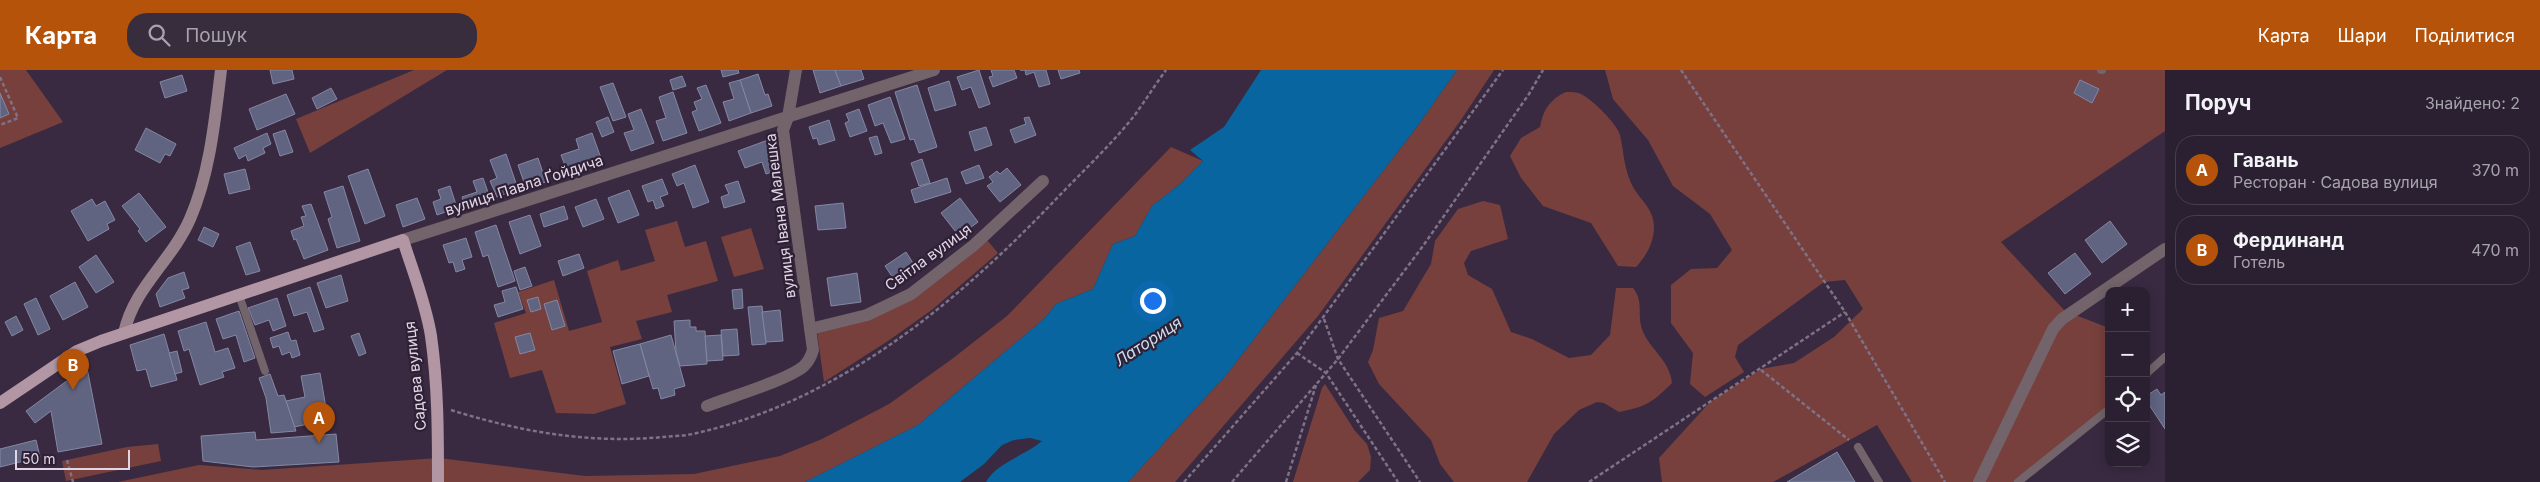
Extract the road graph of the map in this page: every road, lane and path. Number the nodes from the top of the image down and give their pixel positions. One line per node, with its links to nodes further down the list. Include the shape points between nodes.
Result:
1 (221, 70): 17 (street, via 211,142 191,218 176,246 131,307)
2 (796, 70): 8 (street, вулиця Івана Малешка)
3 (934, 70): 8 (street, вулиця Павла Ґойдича)
4 (1504, 70): 15 (path)
5 (1543, 70): 20 (path, via 1460,195)
6 (1681, 70): 14 (path)
7 (0, 77): 9 (path, via 18,118)
8 (788, 117): 11 (street, вулиця Павла Ґойдича); 16 (street, вулиця Івана Малешка, via 783,130)
9 (0, 125)
10 (1043, 181): 16 (street, Світла вулиця, via 974,245 911,294 867,315)
11 (403, 240): 13 (main road, вулиця Павла Ґойдича); 32 (main road, Садова вулиця, via 430,335 438,413)
12 (2165, 249): 41 (street, via 2062,319 2054,329)
13 (239, 295): 17 (main road, вулиця Павла Ґойдича); 23 (lane)
14 (1844, 312): 21 (path); 40 (path)
15 (1324, 319): 18 (path); 20 (path)
16 (810, 329): 27 (street, via 813,350 811,359 803,367)
17 (124, 333): 26 (main road, вулиця Павла Ґойдича, via 77,351)
18 (1297, 353): 24 (path); 33 (path)
19 (2165, 357): 22 (lane)
20 (1338, 359): 24 (path); 37 (path)
21 (1761, 369): 29 (path); 38 (path)
22 (2150, 370)
23 (265, 371)
24 (1326, 372): 25 (path); 36 (path)
25 (1316, 384): 34 (path); 35 (path)
26 (0, 403)
27 (707, 406)
28 (2105, 411): 42 (lane)
29 (1858, 447): 39 (lane)
30 (67, 460): 31 (path)
31 (73, 482)
32 (438, 482)
33 (1184, 482)
34 (1232, 482)
35 (1286, 482)
36 (1398, 482)
37 (1420, 482)
38 (1589, 482)
39 (1879, 482)
40 (1945, 482)
41 (1979, 482)
42 (2018, 482)

